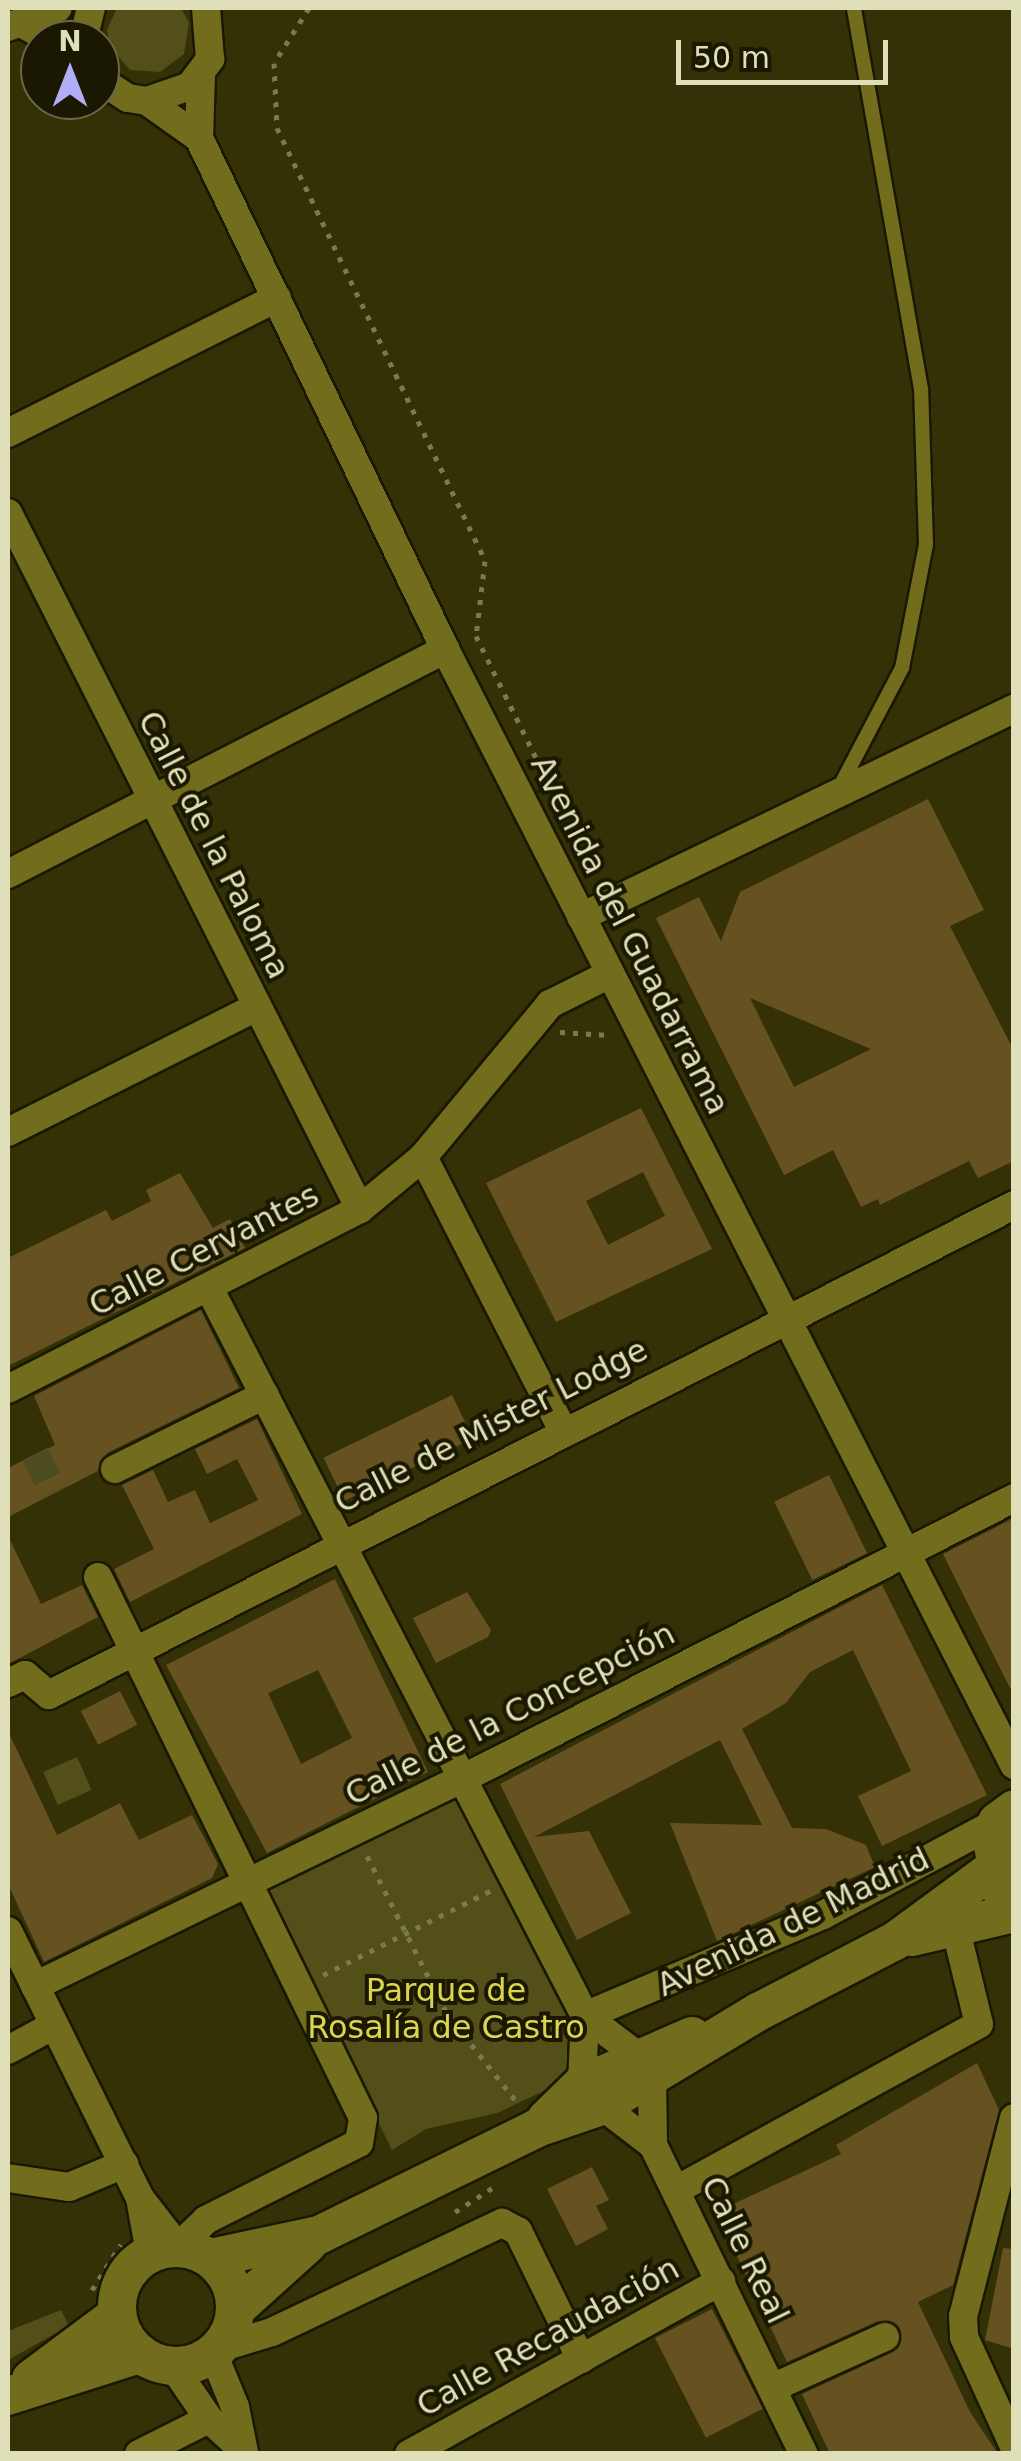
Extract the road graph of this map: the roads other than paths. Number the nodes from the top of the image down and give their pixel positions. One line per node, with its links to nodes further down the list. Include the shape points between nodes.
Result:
1 (58, 8): 4 (street)
2 (854, 8): 14 (lane, via 921,389 926,545 902,668)
3 (213, 12): 5 (street, Avenida del Guadarrama, via 210,59)
4 (14, 26)
5 (201, 75): 7 (street, via 177,95); 8 (street, Avenida del Guadarrama)
6 (120, 93): 7 (street, Avenida del Guadarrama)
7 (147, 102): 8 (street, Avenida del Guadarrama)
8 (198, 138): 9 (street, Avenida del Guadarrama)
9 (278, 298): 10 (street); 12 (street, Avenida del Guadarrama)
10 (8, 433)
11 (8, 512): 15 (street, Calle de la Paloma)
12 (446, 649): 15 (street); 17 (street, Avenida del Guadarrama)
13 (1014, 709): 14 (street)
14 (837, 791): 17 (street)
15 (151, 800): 16 (street); 19 (street, Calle de la Paloma)
16 (8, 874)
17 (581, 917): 18 (street, Avenida del Guadarrama)
18 (610, 974): 21 (street, Calle Cervantes, via 550,1004); 25 (street, Avenida del Guadarrama)
19 (258, 1007): 20 (street); 23 (street, Calle de la Paloma)
20 (8, 1132)
21 (423, 1157): 23 (street, Calle Cervantes); 28 (street)
22 (1014, 1205): 25 (street, Calle de Mister Lodge)
23 (360, 1208): 24 (street, Calle Cervantes)
24 (209, 1288): 26 (street, Calle Cervantes); 27 (street)
25 (787, 1316): 28 (street, Calle de Mister Lodge); 32 (street, Avenida del Guadarrama)
26 (8, 1389)
27 (264, 1395): 29 (street); 31 (street)
28 (562, 1429): 31 (street, Calle de Mister Lodge)
29 (114, 1470)
30 (1014, 1498): 32 (street, Calle de la Concepción)
31 (340, 1542): 34 (street, Calle de Mister Lodge); 37 (street)
32 (902, 1556): 36 (street, Avenida del Guadarrama); 37 (street, Calle de la Concepción)
33 (98, 1577): 34 (street)
34 (138, 1650): 35 (street, Calle de Mister Lodge, via 49,1695 25,1675); 40 (street)
35 (8, 1684)
36 (1010, 1763): 38 (street, Avenida del Guadarrama)
37 (460, 1780): 40 (street, Calle de la Concepción); 46 (street)
38 (1005, 1815): 39 (main road); 46 (street, Avenida de Madrid, via 823,1915)
39 (993, 1869): 41 (main road); 44 (main road, Avenida de Madrid)
40 (249, 1883): 45 (street, Calle de la Concepción); 57 (street, via 363,2118 363,2133 348,2150 206,2220)
41 (1014, 1911): 42 (main road, Avenida de Madrid)
42 (955, 1926): 44 (main road, Avenida de Madrid); 55 (street, via 979,2024)
43 (8, 1932): 45 (street)
44 (895, 1941): 49 (main road, Avenida de Madrid)
45 (34, 1986): 47 (street)
46 (585, 2016): 49 (street); 50 (street)
47 (54, 2025): 48 (street); 53 (street)
48 (8, 2050)
49 (645, 2068): 50 (main road, Avenida de Madrid); 52 (street)
50 (592, 2095): 52 (street, Calle Real); 56 (main road, Avenida de Madrid)
51 (1014, 2118): 69 (street, via 963,2316 964,2337)
52 (652, 2144): 55 (street, Calle Real)
53 (124, 2164): 54 (street, via 69,2187); 57 (street)
54 (8, 2178)
55 (678, 2189): 58 (street, Calle Real)
56 (319, 2235): 57 (main road, Avenida de Madrid); 59 (main road, Avenida de Madrid)
57 (180, 2253): 59 (main road, via 230,2280); 60 (main road, via 124,2279)
58 (722, 2281): 63 (street, Calle Recaudación); 65 (street, Calle Real)
59 (236, 2309): 62 (main road)
60 (118, 2315): 64 (main road); 66 (main road)
61 (885, 2337): 65 (street)
62 (216, 2351): 63 (street, via 272,2332 502,2223 518,2232); 64 (main road); 70 (street)
63 (581, 2359): 68 (street, Calle Recaudación)
64 (156, 2360): 66 (main road); 67 (street)
65 (772, 2388): 73 (street, Calle Real)
66 (9, 2396)
67 (209, 2419): 70 (street); 71 (street)
68 (439, 2446): 72 (street, Calle Recaudación)
69 (1014, 2446)
70 (244, 2452)
71 (139, 2454)
72 (409, 2454)
73 (804, 2454)

